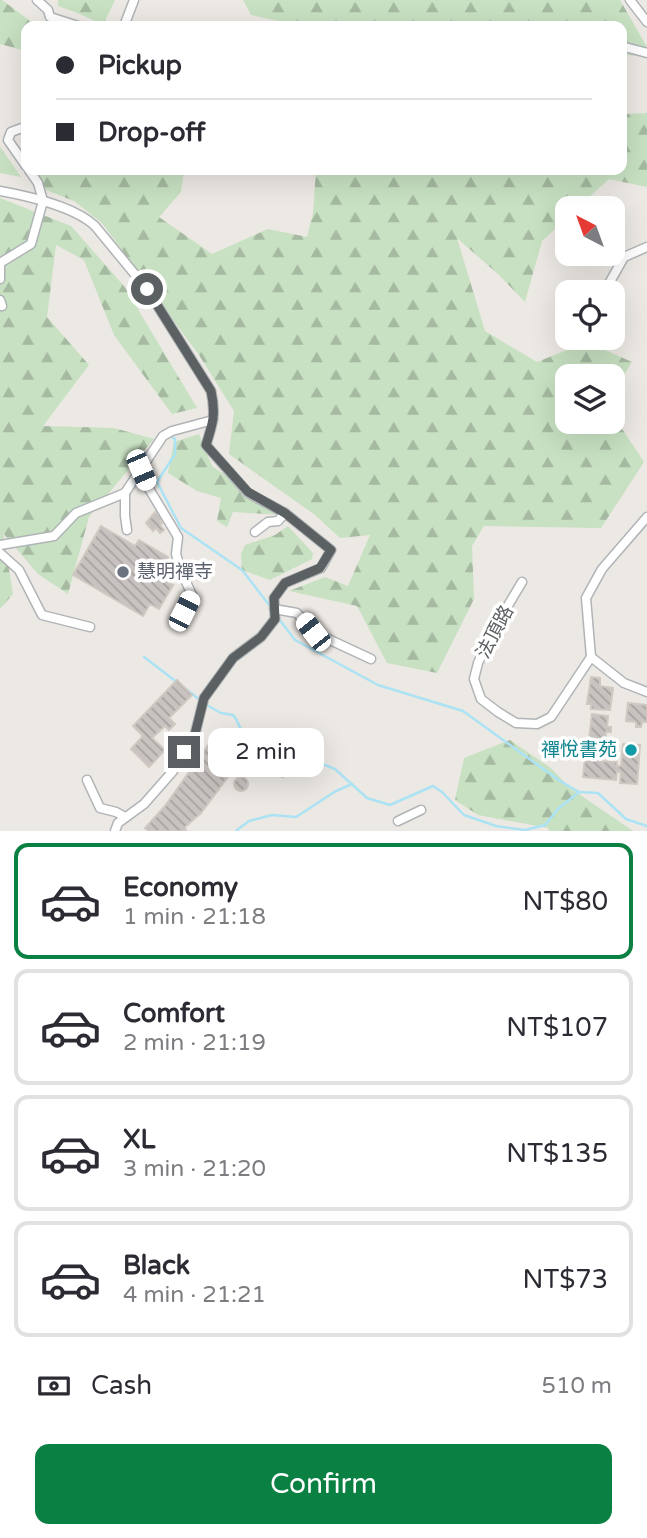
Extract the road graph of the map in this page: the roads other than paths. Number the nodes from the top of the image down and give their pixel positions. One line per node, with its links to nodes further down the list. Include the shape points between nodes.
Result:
1 (37, 0): 5 (street)
2 (48, 0): 5 (street)
3 (134, 0): 7 (street)
4 (630, 0): 8 (street)
5 (48, 10): 6 (street, via 50,17)
6 (62, 21)
7 (126, 21)
8 (647, 22)
9 (627, 48): 10 (street)
10 (647, 53)
11 (21, 128): 12 (street, via 11,132 8,140)
12 (21, 159)
13 (32, 175): 15 (street)
14 (0, 191): 15 (street)
15 (43, 201): 17 (street, via 30,244 0,263); 19 (street, via 87,219 147,289 211,391)
16 (647, 247): 18 (street, via 624,257)
17 (0, 279)
18 (611, 280)
19 (214, 420): 20 (street, via 163,436); 22 (street, via 206,445 248,492)
20 (141, 470): 21 (street); 30 (street, via 178,537 176,554 192,595)
21 (125, 494): 24 (street); 26 (street, via 76,513 54,536)
22 (285, 513): 25 (street); 29 (street, via 331,550 320,568 285,583 274,598)
23 (647, 517): 32 (street, via 602,569 586,598)
24 (127, 530)
25 (255, 532)
26 (0, 545)
27 (0, 553): 31 (street, via 19,570 41,615)
28 (522, 582): 32 (street, 法頂路, via 478,663 474,679 481,699 516,723 537,724 551,717)
29 (274, 609): 33 (street, via 297,613 313,632); 37 (street, via 275,619 261,637 233,658 204,698 195,734 173,771 144,804)
30 (184, 611)
31 (90, 627)
32 (591, 657): 34 (street, via 624,684)
33 (371, 659)
34 (647, 692)
35 (87, 780): 37 (street, via 100,808)
36 (421, 810): 38 (street)
37 (125, 817): 39 (street)
38 (398, 821)
39 (115, 831)

